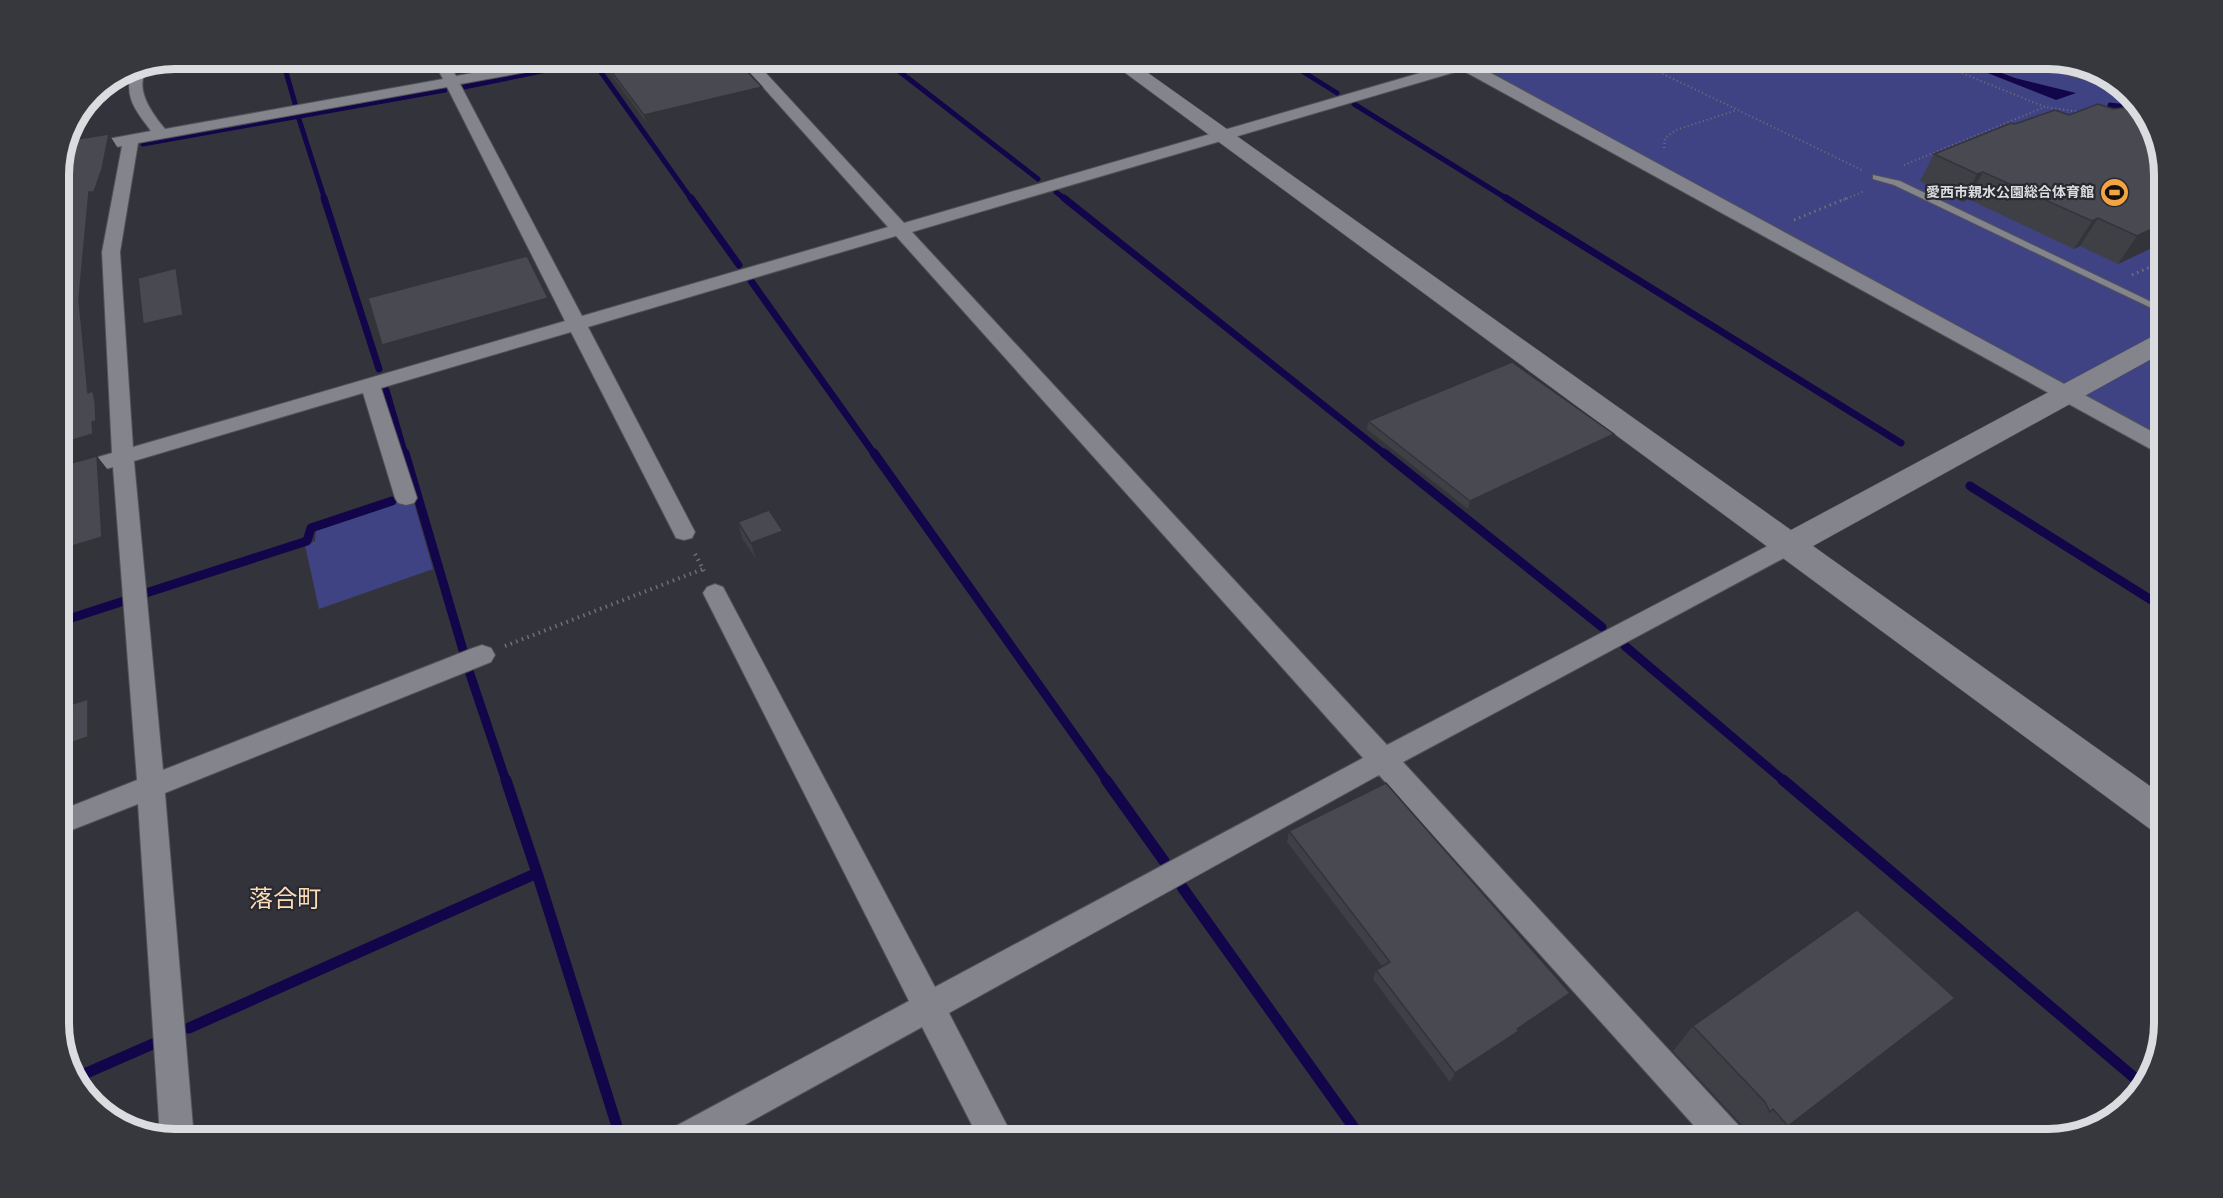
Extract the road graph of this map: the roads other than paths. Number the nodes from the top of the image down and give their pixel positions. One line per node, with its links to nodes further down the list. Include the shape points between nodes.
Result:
1 (445, 69): 8 (street)
2 (525, 69): 8 (street)
3 (754, 69): 14 (street)
4 (1129, 69): 10 (street)
5 (1434, 69): 10 (street)
6 (1470, 69): 19 (street)
7 (137, 76): 9 (street, via 135,82 142,105)
8 (452, 83): 9 (street); 16 (street)
9 (161, 134): 11 (street)
10 (1219, 135): 14 (street); 25 (street)
11 (131, 140): 12 (street); 21 (street, via 111,252)
12 (72, 150)
13 (1876, 177): 15 (lane, via 1897,183)
14 (900, 229): 16 (street); 28 (street)
15 (2154, 306)
16 (578, 325): 18 (street); 24 (street)
17 (2154, 346): 19 (street)
18 (370, 384): 21 (street); 23 (street)
19 (2066, 394): 20 (street); 25 (street)
20 (2154, 442)
21 (123, 456): 22 (street); 29 (street)
22 (69, 472)
23 (406, 498)
24 (684, 532)
25 (1789, 544): 28 (street); 30 (street)
26 (709, 581): 32 (street)
27 (471, 659): 29 (street)
28 (1383, 760): 32 (street); 36 (street)
29 (152, 786): 31 (street); 33 (street)
30 (2154, 810)
31 (69, 819)
32 (929, 1008): 34 (street); 35 (street)
33 (176, 1129)
34 (706, 1129)
35 (991, 1129)
36 (1718, 1129)

